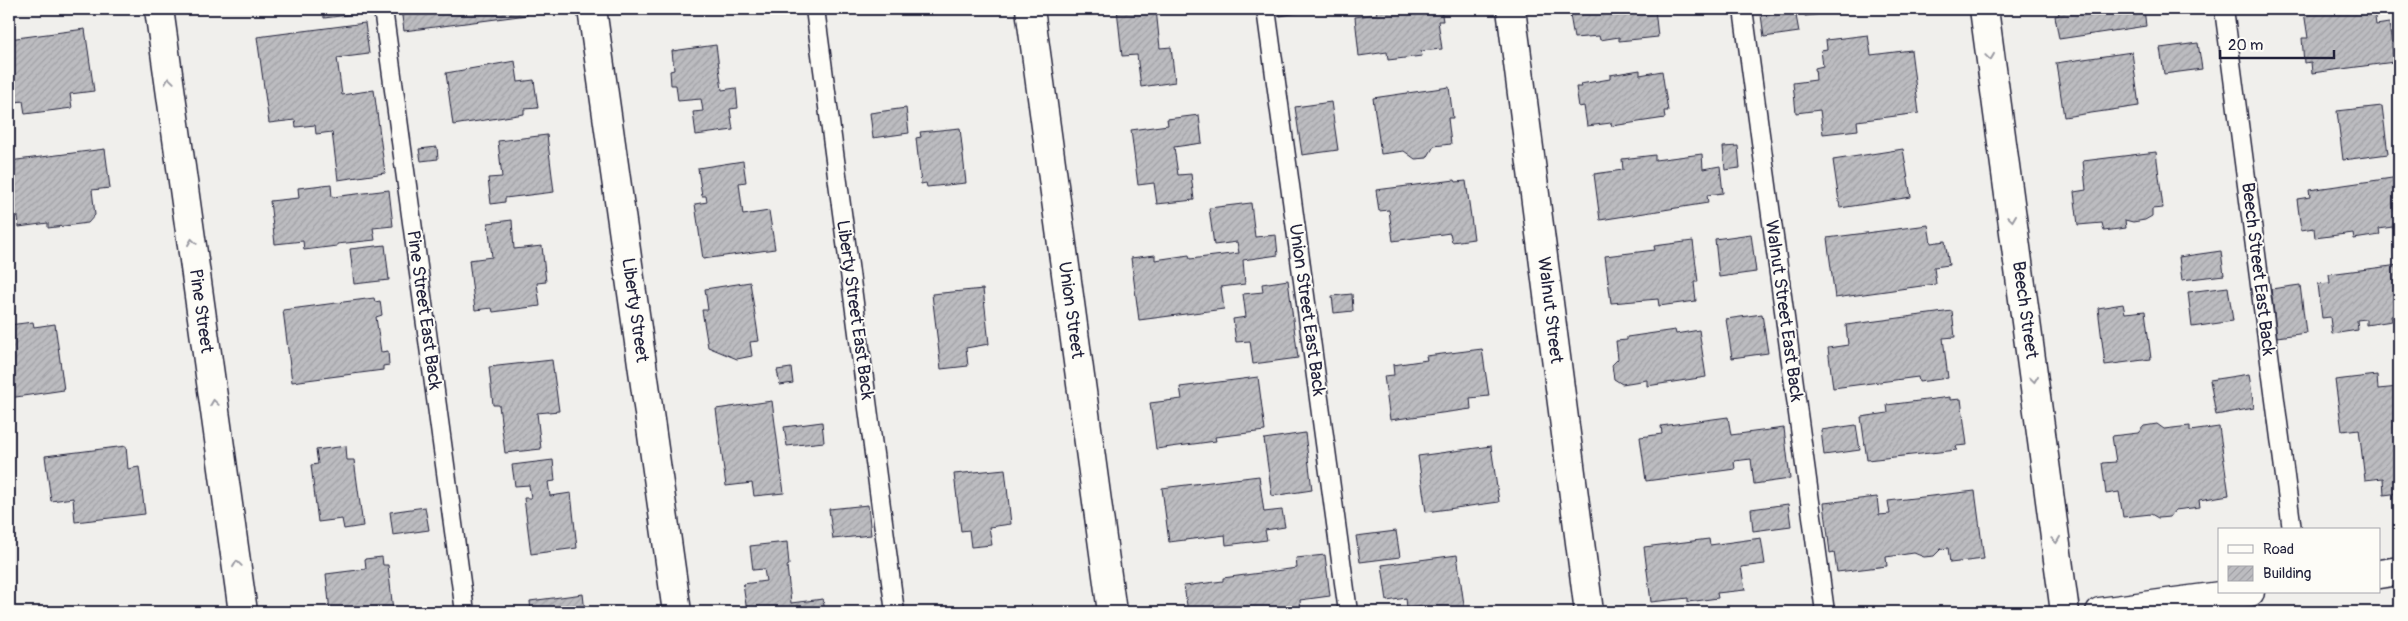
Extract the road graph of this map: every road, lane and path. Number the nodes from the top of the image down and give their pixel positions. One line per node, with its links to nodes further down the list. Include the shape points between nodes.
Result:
1 (159, 9): 15 (street, Pine Street, one-way to 1)
2 (383, 9): 16 (lane, Pine Street East Back)
3 (592, 9): 17 (street, Liberty Street)
4 (815, 9): 18 (lane, Liberty Street East Back)
5 (1030, 9): 19 (street, Union Street)
6 (1266, 9): 20 (lane, Union Street East Back)
7 (1511, 9): 21 (street, Walnut Street)
8 (1743, 9): 22 (lane, Walnut Street East Back)
9 (1984, 9): 23 (street, Beech Street, one-way to 23)
10 (2224, 9): 11 (lane, Beech Street East Back)
11 (2292, 528)
12 (2399, 571): 13 (street)
13 (2380, 574)
14 (2235, 594): 24 (street)
15 (243, 612)
16 (465, 612)
17 (677, 612)
18 (895, 612)
19 (1112, 612)
20 (1348, 612)
21 (1589, 612)
22 (1825, 612)
23 (2065, 612)
24 (2100, 612)

